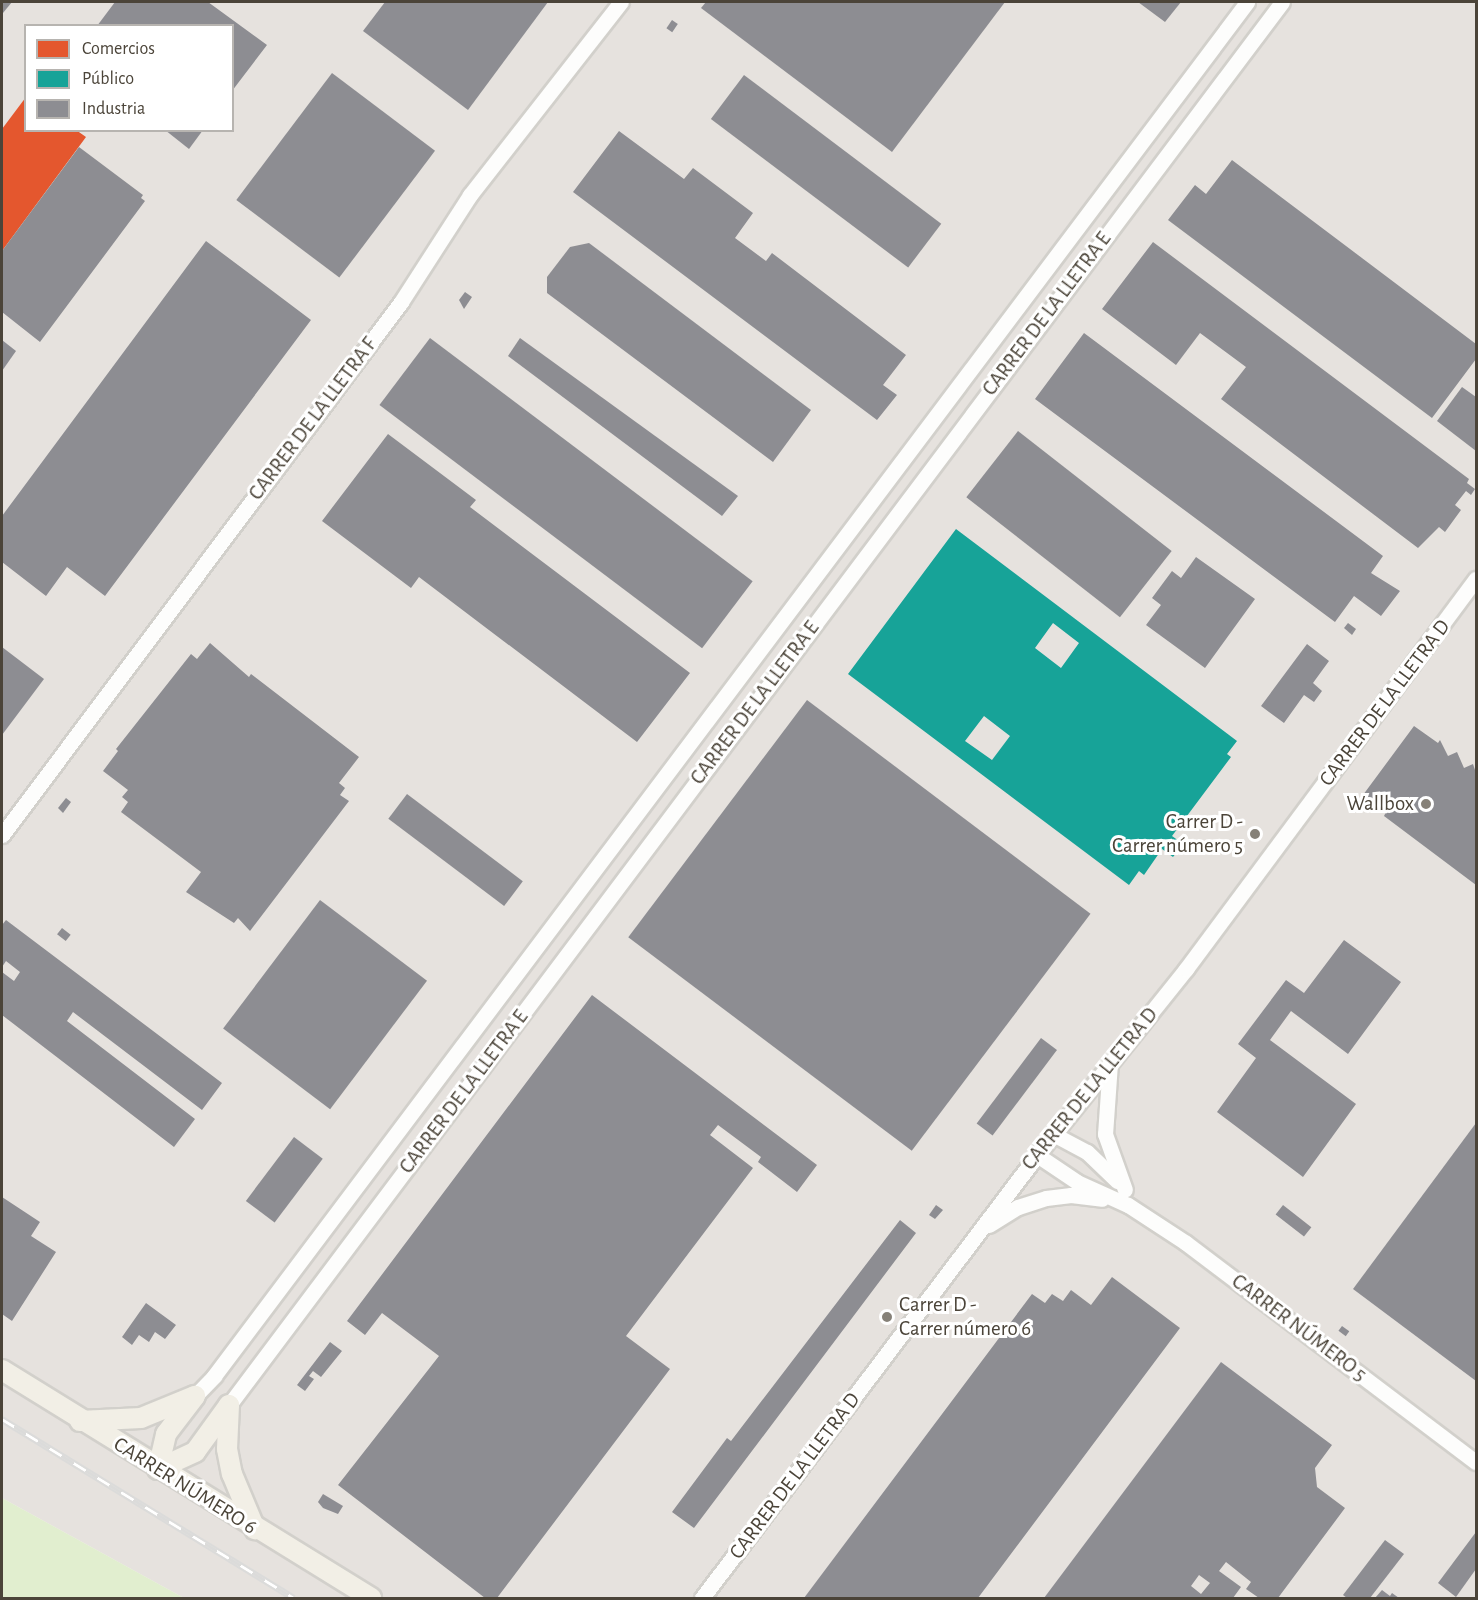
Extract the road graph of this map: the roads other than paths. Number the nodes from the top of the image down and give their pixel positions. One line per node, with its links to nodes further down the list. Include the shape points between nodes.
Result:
1 (621, 2): 5 (street, CARRER DE LA LLETRA F, via 470,195 400,302)
2 (1247, 2): 12 (street, CARRER DE LA LLETRA E, via 214,1376)
3 (1282, 2): 13 (street, CARRER DE LA LLETRA E)
4 (1476, 579): 6 (street, CARRER DE LA LLETRA D, via 1186,969)
5 (2, 836)
6 (1110, 1063): 7 (street, CARRER DE LA LLETRA D); 9 (street, via 1105,1134)
7 (1053, 1134): 8 (street, CARRER DE LA LLETRA D); 9 (street, via 1097,1159)
8 (1036, 1155): 9 (street, via 1077,1182); 10 (street, CARRER DE LA LLETRA D)
9 (1122, 1195): 10 (street, via 1046,1198 1018,1207); 15 (street, CARRER NÚMERO 5)
10 (982, 1229): 19 (street, CARRER DE LA LLETRA D)
11 (2, 1370): 14 (main road, CARRER NÚMERO 6)
12 (195, 1396): 14 (main road, via 141,1418); 16 (main road, via 166,1434)
13 (229, 1404): 16 (main road, via 195,1452); 17 (main road, via 227,1449 232,1474)
14 (80, 1421): 16 (main road, CARRER NÚMERO 6)
15 (1476, 1462)
16 (158, 1469): 17 (main road, CARRER NÚMERO 6)
17 (255, 1529): 18 (main road, CARRER NÚMERO 6)
18 (371, 1599)
19 (702, 1599)

